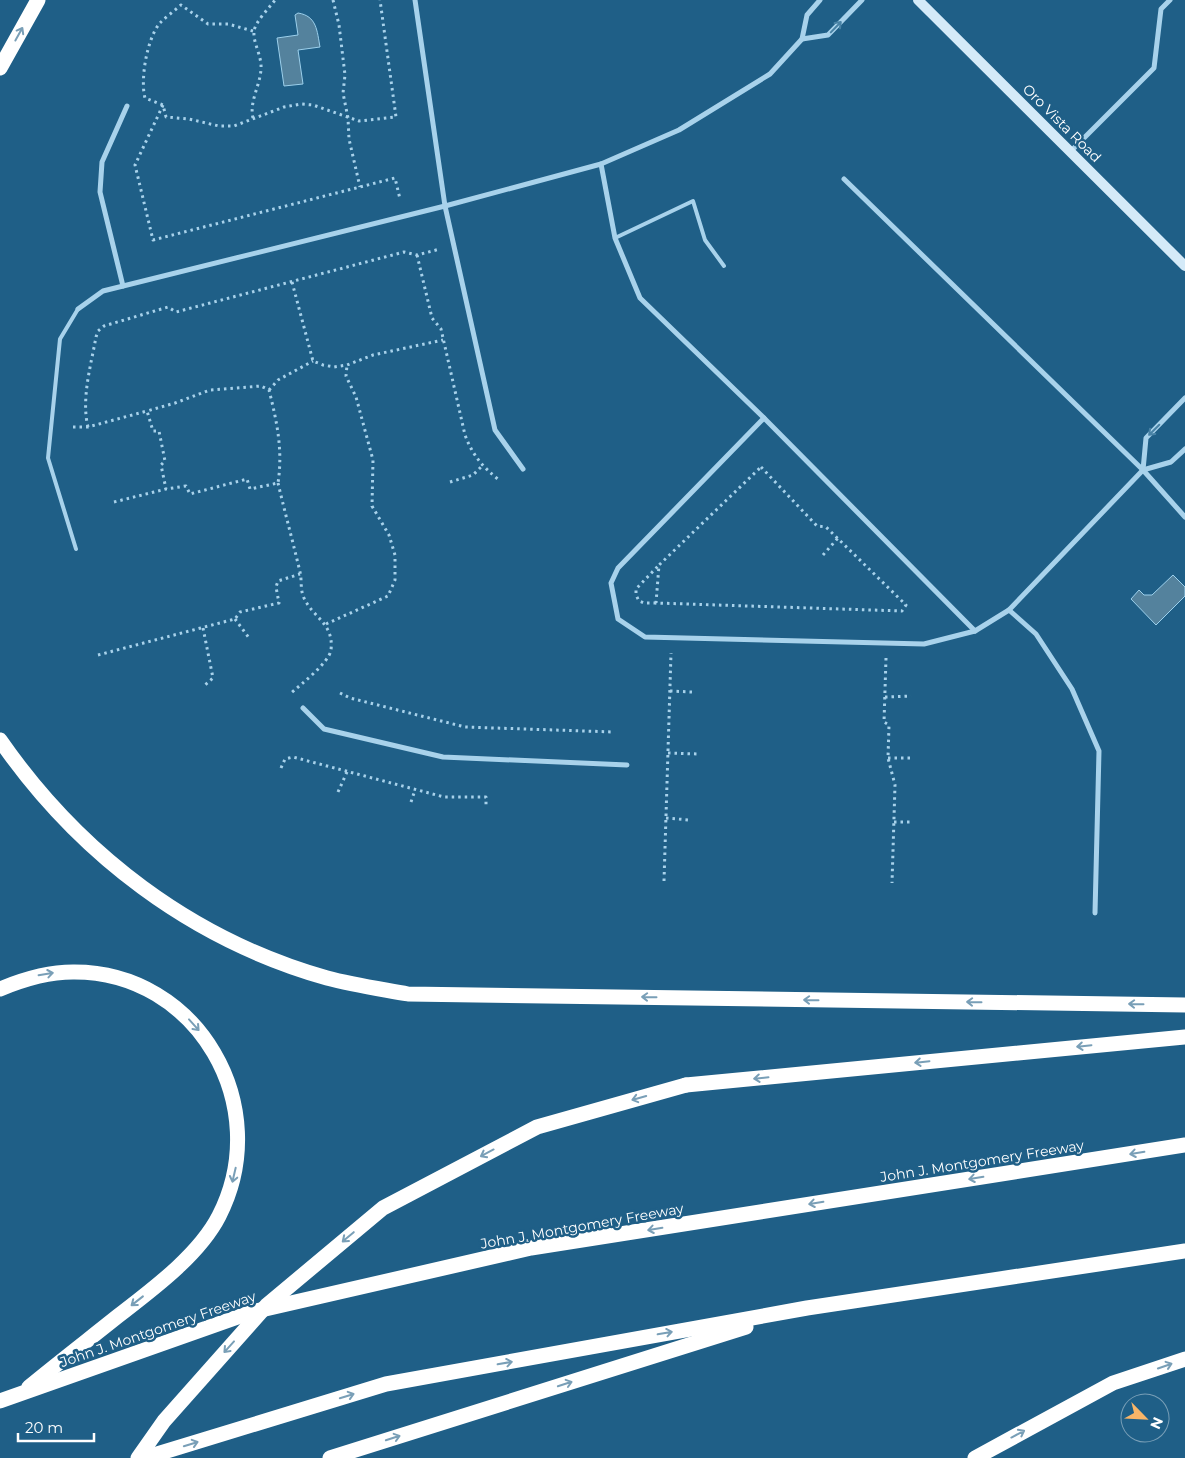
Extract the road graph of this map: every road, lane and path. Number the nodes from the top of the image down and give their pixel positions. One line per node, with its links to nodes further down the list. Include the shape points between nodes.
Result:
1 (38, 0): 12 (highway, one-way to 1)
2 (275, 0): 10 (path)
3 (333, 0): 16 (path, via 339,25 345,75 343,93)
4 (380, 0): 16 (path, via 396,117 359,122)
5 (415, 0): 22 (street)
6 (820, 0): 11 (street, via 807,15)
7 (862, 0): 11 (street, one-way to 7, via 828,35)
8 (918, 0): 17 (main road, Oro Vista Road)
9 (1170, 0): 17 (street, via 1161,9 1154,68)
10 (254, 31): 13 (path, via 228,24 208,24 181,5 159,24 148,54 143,90 145,98); 15 (path, via 261,70 252,107)
11 (802, 39): 18 (street, via 770,74 754,84 679,130)
12 (0, 68)
13 (163, 105): 15 (path, via 166,117 218,126 234,126); 20 (path, via 135,165 153,240)
14 (127, 106): 29 (street, via 102,162 100,192)
15 (253, 118): 16 (path, via 301,104 313,104)
16 (348, 118): 20 (path, via 349,139)
17 (1071, 151): 27 (main road, Oro Vista Road)
18 (601, 164): 22 (street); 23 (street)
19 (844, 179): 43 (street)
20 (360, 187): 21 (path, via 395,178)
21 (400, 199)
22 (445, 206): 29 (street); 42 (street, via 495,430)
23 (615, 238): 26 (lane, via 693,201 705,240); 37 (street, via 640,298)
24 (440, 249): 25 (path)
25 (417, 255): 28 (path, via 404,252); 31 (path, via 432,318 441,329)
26 (724, 266)
27 (1185, 266)
28 (292, 282): 32 (path); 39 (path, via 176,312 168,306 104,326 96,337 88,384 85,417)
29 (123, 286): 30 (street, via 104,291)
30 (78, 309): 51 (lane, via 60,339 48,458)
31 (443, 340): 33 (path, via 373,355); 41 (path, via 465,435)
32 (313, 361): 33 (path, via 334,367); 34 (path, via 278,380)
33 (347, 365): 58 (path, via 346,376 356,397 373,460 372,506 393,546 395,580 388,596)
34 (269, 390): 36 (path, via 261,386 210,390); 46 (path, via 277,423 281,463)
35 (1185, 398): 43 (street, one-way to 43, via 1146,438)
36 (147, 411): 39 (path); 47 (path, via 153,431 159,431)
37 (764, 418): 60 (street); 60 (street, via 618,568 611,583 618,619 645,637 924,644)
38 (72, 427): 39 (path)
39 (88, 427)
40 (1185, 449): 43 (street, via 1171,462)
41 (482, 466): 44 (path); 45 (path, via 473,475)
42 (523, 469)
43 (1143, 470): 49 (street); 56 (street)
44 (499, 480)
45 (450, 482)
46 (278, 483): 47 (path, via 250,489 247,479 190,494 186,486); 54 (path)
47 (166, 489): 48 (path)
48 (114, 502)
49 (1185, 517)
50 (838, 538): 52 (path); 53 (path, via 826,527 817,526 761,468); 55 (path, via 906,605 902,611)
51 (76, 549)
52 (823, 556)
53 (659, 565): 55 (path); 55 (path, via 636,588 638,601)
54 (300, 574): 57 (path, via 278,581 279,602 240,612); 58 (path, via 307,604)
55 (656, 603)
56 (1009, 610): 60 (street); 92 (street, via 1036,634 1072,689 1099,751)
57 (236, 620): 59 (path); 61 (path)
58 (326, 624): 69 (path, via 331,652)
59 (203, 628): 63 (path); 65 (path, via 213,678)
60 (975, 631)
61 (249, 638)
62 (671, 652): 66 (path)
63 (98, 655)
64 (886, 658): 71 (path)
65 (204, 686)
66 (670, 691): 67 (path); 75 (path)
67 (692, 692)
68 (340, 693): 73 (path, via 466,727)
69 (290, 694)
70 (911, 696): 71 (path)
71 (885, 697): 77 (path, via 884,722 889,725)
72 (303, 708): 79 (street, via 324,729 443,758)
73 (614, 732)
74 (0, 740): 94 (highway, one-way to 74, via 408,994 367,987 288,966 212,932 173,910 102,856 70,824)
75 (668, 753): 76 (path); 86 (path)
76 (699, 754)
77 (888, 758): 78 (path); 88 (path, via 895,786)
78 (914, 758)
79 (627, 765)
80 (281, 768): 81 (path, via 285,759 293,757)
81 (347, 772): 82 (path); 83 (path)
82 (415, 790): 84 (path); 85 (path, via 444,797 486,797)
83 (338, 792)
84 (411, 802)
85 (486, 808)
86 (666, 818): 87 (path); 90 (path)
87 (689, 820)
88 (894, 822): 89 (path); 91 (path)
89 (912, 822)
90 (664, 881)
91 (892, 883)
92 (1094, 912)
93 (0, 989): 100 (highway, one-way to 100, via 23,979 74,972 99,974 146,989 186,1016 216,1054 234,1098 238,1122 237,1155 229,1194 206,1237 164,1280)
94 (1185, 1005)
95 (1185, 1036): 102 (highway, one-way to 102, bridge, via 686,1085 537,1127 383,1208 267,1305 164,1421)
96 (1185, 1145): 100 (highway, John J. Montgomery Freeway, one-way to 100, via 531,1248 252,1312)
97 (1185, 1251): 98 (highway)
98 (807, 1308): 103 (highway, one-way to 98, via 386,1384); 104 (highway, one-way to 98)
99 (1185, 1359): 105 (highway, one-way to 99, via 1113,1384)
100 (18, 1395): 101 (highway, John J. Montgomery Freeway)
101 (0, 1401)
102 (138, 1458)
103 (144, 1458)
104 (330, 1458)
105 (975, 1458)

